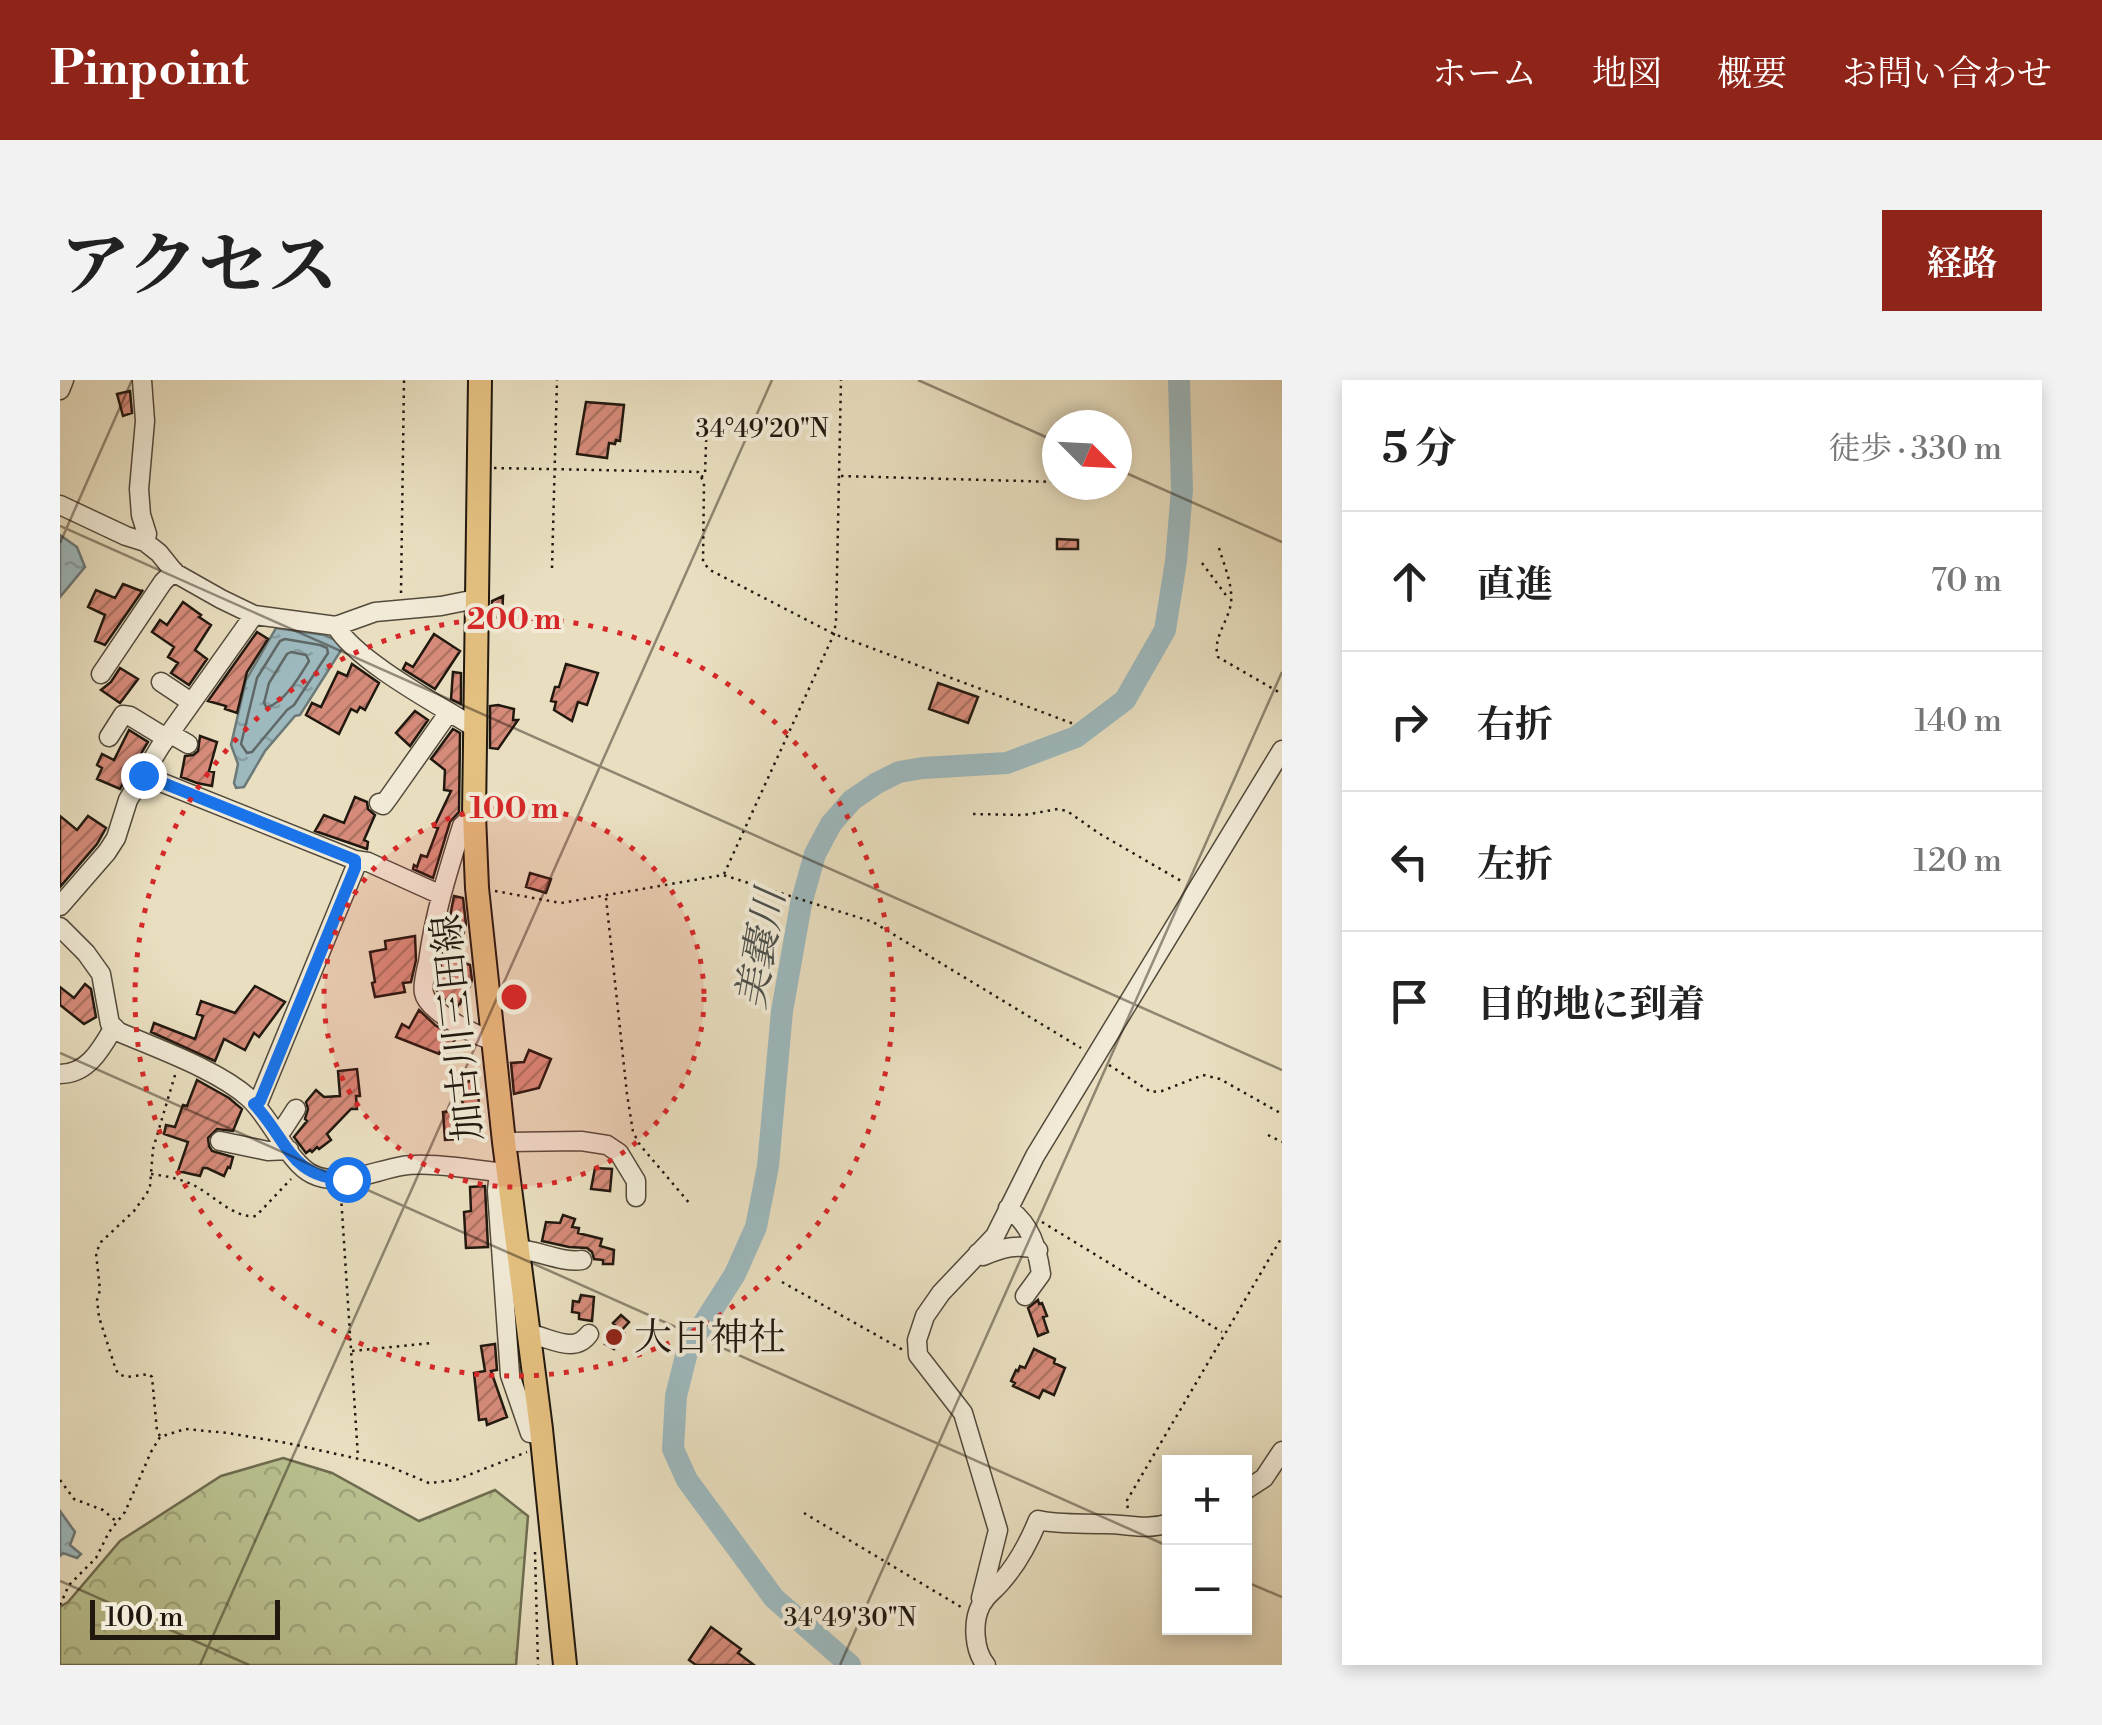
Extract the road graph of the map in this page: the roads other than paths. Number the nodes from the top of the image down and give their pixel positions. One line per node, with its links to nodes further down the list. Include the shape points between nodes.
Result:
1 (64, 380): 4 (street)
2 (142, 380): 6 (street, via 139,490)
3 (480, 380): 8 (main road, 加古川三田線)
4 (60, 390)
5 (60, 505): 6 (street)
6 (145, 542): 7 (street)
7 (174, 572): 9 (street); 11 (street)
8 (476, 600): 10 (street, via 375,612); 15 (main road, 加古川三田線)
9 (254, 614): 10 (street); 13 (street)
10 (336, 626): 14 (street, via 385,672)
11 (101, 674)
12 (161, 682): 13 (street)
13 (191, 702): 16 (street)
14 (449, 712): 15 (street); 21 (street)
15 (475, 726): 22 (main road, 加古川三田線)
16 (168, 736): 17 (street, via 123,715); 18 (street); 20 (street)
17 (109, 738)
18 (188, 744)
19 (1282, 750): 38 (street)
20 (143, 775): 23 (street); 25 (street, via 116,838)
21 (379, 804)
22 (474, 815): 24 (street, via 462,826); 28 (main road, 加古川三田線)
23 (355, 860): 24 (street); 30 (street)
24 (441, 895): 28 (street, via 424,993 446,1017)
25 (60, 906)
26 (60, 926): 27 (street, via 102,974)
27 (114, 1027): 29 (street, via 88,1065); 30 (street, via 224,1079)
28 (493, 1040): 34 (main road, 加古川三田線)
29 (60, 1074)
30 (254, 1104): 32 (street)
31 (296, 1109): 32 (street)
32 (277, 1132): 35 (street)
33 (220, 1141): 35 (street)
34 (504, 1142): 36 (main road, 加古川三田線); 37 (street, via 607,1145 620,1152 636,1180)
35 (289, 1150): 36 (street, via 297,1164 330,1179 407,1165)
36 (504, 1173): 39 (main road, 加古川三田線); 46 (street, via 497,1191 510,1375 530,1433)
37 (636, 1197)
38 (1008, 1206): 40 (street); 41 (street, via 995,1236)
39 (519, 1250): 42 (street); 44 (main road, 加古川三田線)
40 (1038, 1250): 41 (street, via 1011,1246); 43 (street, via 1041,1274)
41 (978, 1253): 50 (street, via 940,1293 917,1340 918,1355 964,1413 998,1530)
42 (582, 1260)
43 (1026, 1296)
44 (529, 1334): 45 (street, via 576,1345); 46 (main road, 加古川三田線)
45 (590, 1334)
46 (542, 1440): 51 (main road, 加古川三田線)
47 (1282, 1451): 48 (street)
48 (1252, 1486)
49 (1162, 1525): 50 (street, via 1038,1520)
50 (981, 1608): 52 (street, via 976,1648)
51 (565, 1665)
52 (986, 1665)

